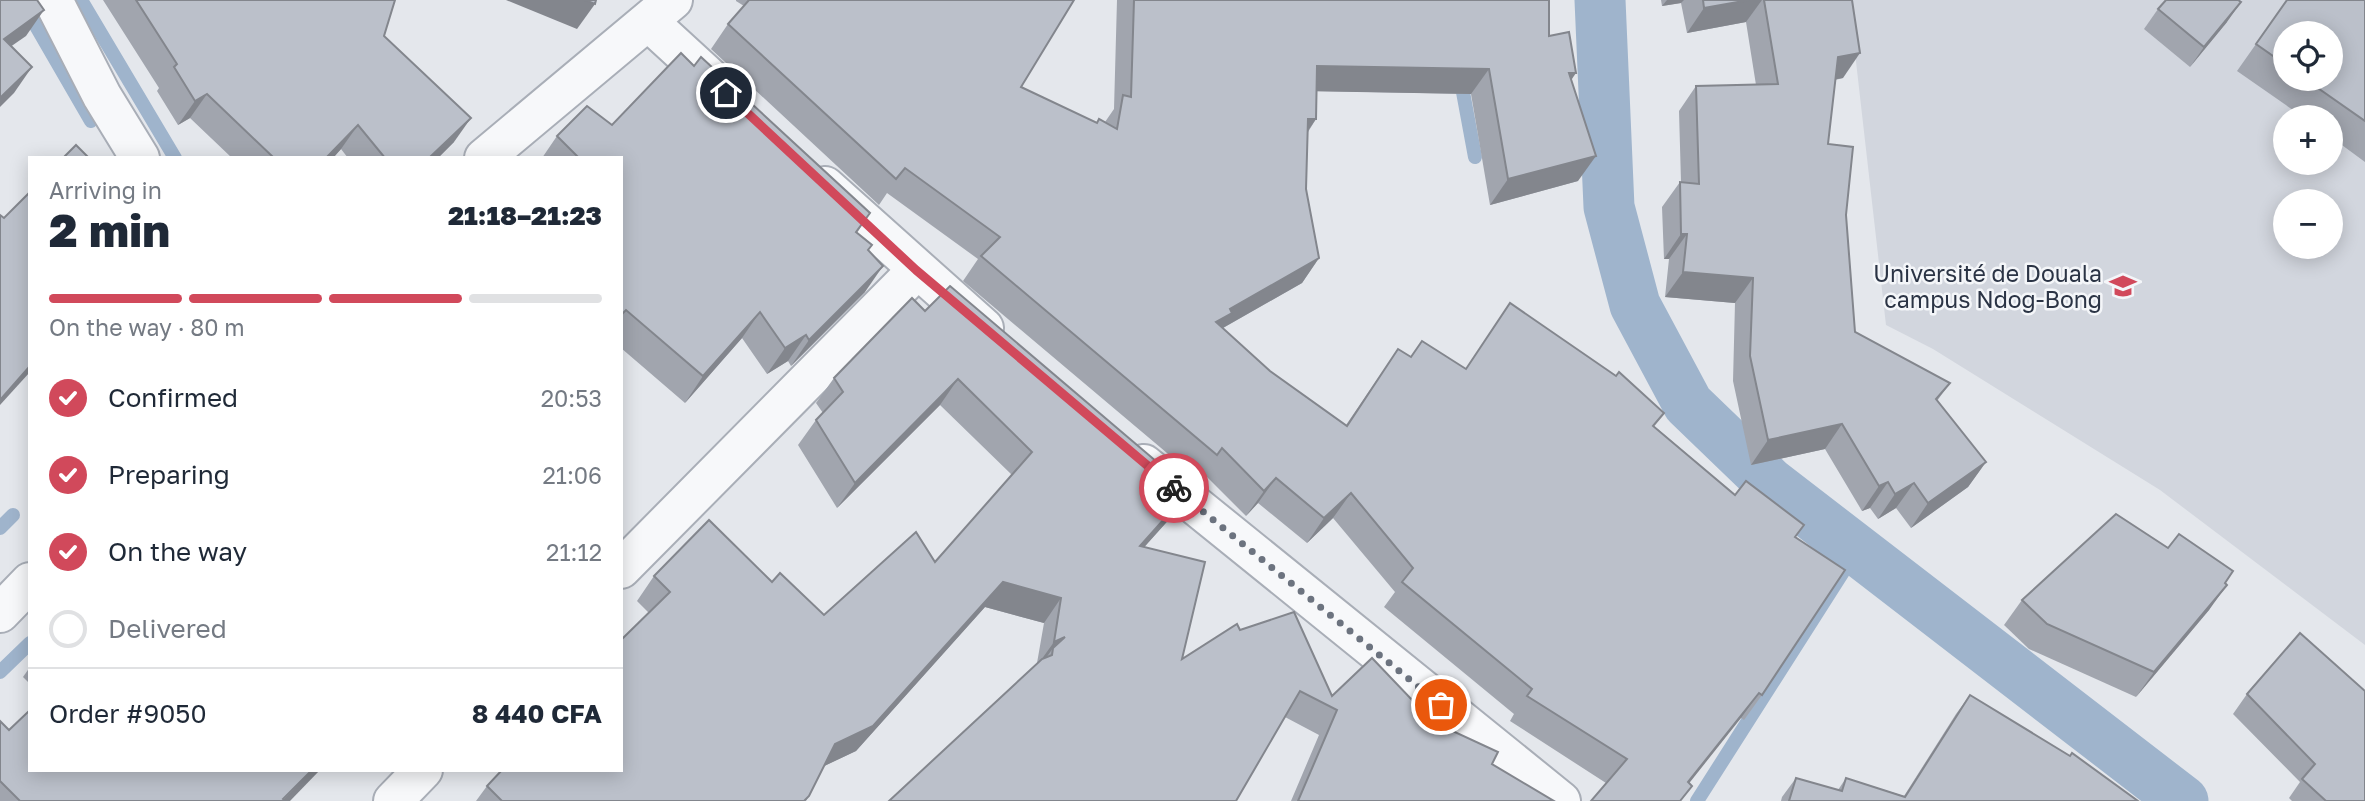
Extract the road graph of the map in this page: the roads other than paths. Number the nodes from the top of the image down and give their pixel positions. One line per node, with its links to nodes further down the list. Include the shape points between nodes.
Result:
1 (53, 0): 4 (street)
2 (661, 11): 3 (street); 5 (street)
3 (758, 123)
4 (139, 156)
5 (486, 156)
6 (798, 160): 7 (street)
7 (916, 270): 8 (street); 10 (street)
8 (1008, 348)
9 (1120, 444): 15 (street)
10 (623, 567)
11 (28, 584): 12 (street)
12 (0, 612)
13 (421, 772): 14 (street)
14 (393, 801)
15 (1561, 801)

